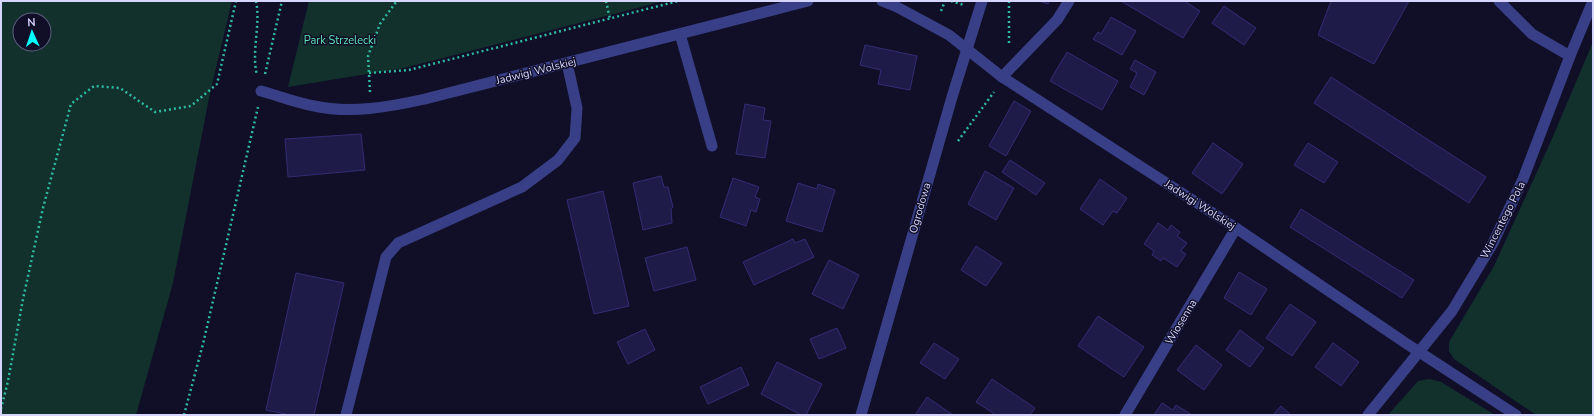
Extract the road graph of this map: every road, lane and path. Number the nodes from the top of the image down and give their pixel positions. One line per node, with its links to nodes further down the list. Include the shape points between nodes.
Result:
1 (236, 1): 32 (path, via 218,84 191,106 155,112 120,88 94,86 71,104 40,223)
2 (256, 1): 26 (path, via 255,66)
3 (282, 1): 26 (path)
4 (606, 1): 18 (path)
5 (678, 1): 18 (path)
6 (808, 1): 19 (street, Jadwigi Wolskiej)
7 (882, 1): 20 (street, Jadwigi Wolskiej, via 949,34)
8 (945, 1): 17 (path)
9 (951, 1): 16 (path)
10 (982, 1): 20 (street, Ogrodowa)
11 (1009, 1): 21 (path)
12 (1069, 1): 25 (street, via 1057,20)
13 (1499, 1): 22 (street, via 1532,34)
14 (1593, 1): 22 (street, Wincentego Pola)
15 (397, 2): 24 (path, via 380,24 368,56)
16 (964, 5)
17 (941, 11)
18 (610, 19): 24 (path, via 409,70)
19 (680, 34): 23 (street, Jadwigi Wolskiej); 29 (street)
20 (967, 50): 25 (street, Jadwigi Wolskiej); 35 (street, Ogrodowa)
21 (1009, 54)
22 (1570, 56): 31 (street, Wincentego Pola, via 1523,179 1493,243 1452,311)
23 (567, 63): 27 (street, Jadwigi Wolskiej, via 425,99); 34 (street, via 577,108 575,138 558,160 522,187 398,243 386,257)
24 (369, 73): 27 (path)
25 (999, 82): 28 (path); 30 (street, Jadwigi Wolskiej)
26 (261, 91): 27 (street, Jadwigi Wolskiej, via 315,107 351,110); 33 (path, via 203,344)
27 (371, 108)
28 (956, 143)
29 (712, 146)
30 (1236, 228): 31 (street, Jadwigi Wolskiej); 36 (street, Wiosenna)
31 (1420, 352): 37 (street, Wincentego Pola); 38 (street, Jadwigi Wolskiej)
32 (1, 409)
33 (184, 415)
34 (346, 415)
35 (861, 415)
36 (1125, 415)
37 (1368, 415)
38 (1516, 415)

